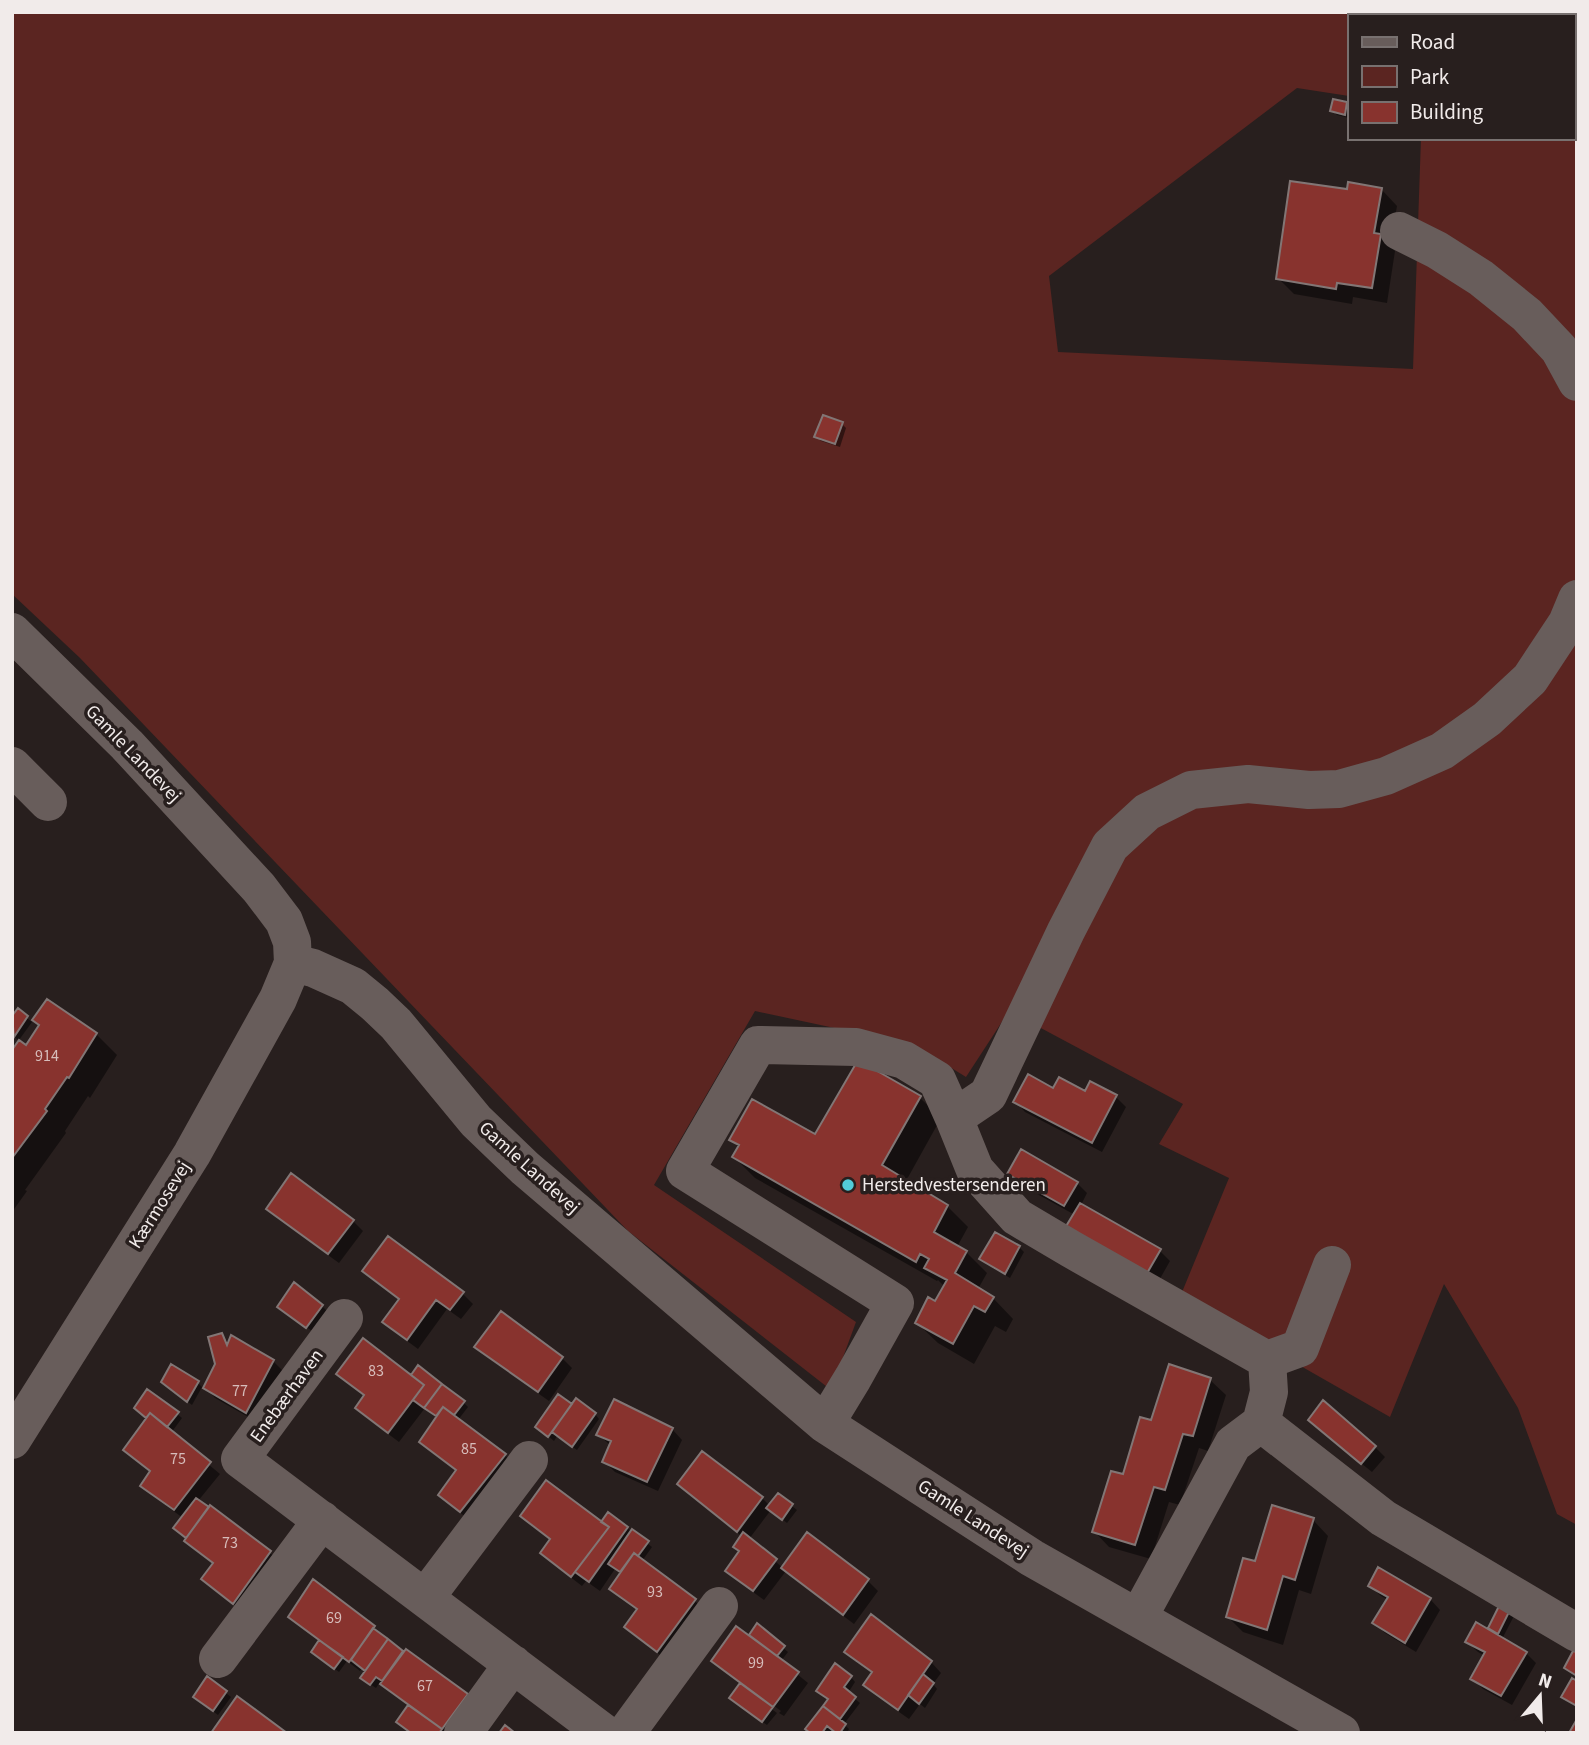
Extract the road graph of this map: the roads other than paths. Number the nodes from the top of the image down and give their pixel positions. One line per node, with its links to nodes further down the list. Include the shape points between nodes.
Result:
1 (1399, 231): 2 (street, via 1481,278 1527,315 1559,349)
2 (1577, 382)
3 (1577, 599): 8 (street, via 1567,623 1530,679 1487,719 1442,751 1386,776 1339,789 1248,784 1191,790 1147,812 1110,846 988,1095)
4 (12, 632): 7 (street, Gamle Landevej, via 127,745 259,888 284,921)
5 (12, 766): 6 (street)
6 (48, 802)
7 (293, 963): 13 (street, Gamle Landevej, via 353,986 375,1004 476,1121 525,1168); 14 (street, Kærmosevej, via 278,999 192,1154)
8 (954, 1118): 11 (street, via 975,1170 1017,1217); 13 (street, via 937,1080 904,1060 856,1048 758,1045 685,1171 895,1303)
9 (1332, 1265): 11 (street, via 1300,1348)
10 (344, 1318): 16 (street, Enebærhaven, via 240,1459)
11 (1267, 1360): 12 (street, via 1269,1392)
12 (1261, 1423): 19 (street, via 1233,1444); 20 (street, via 1383,1518)
13 (825, 1424): 19 (street, Gamle Landevej, via 1032,1558)
14 (12, 1440)
15 (528, 1460): 17 (street)
16 (322, 1520): 17 (street, Enebærhaven); 21 (street)
17 (425, 1598): 22 (street, Enebærhaven)
18 (719, 1606): 25 (street)
19 (1138, 1618): 26 (street, Gamle Landevej)
20 (1577, 1633)
21 (218, 1659)
22 (513, 1664): 23 (street); 24 (street, Enebærhaven)
23 (463, 1733)
24 (604, 1733)
25 (626, 1733)
26 (1341, 1733)

